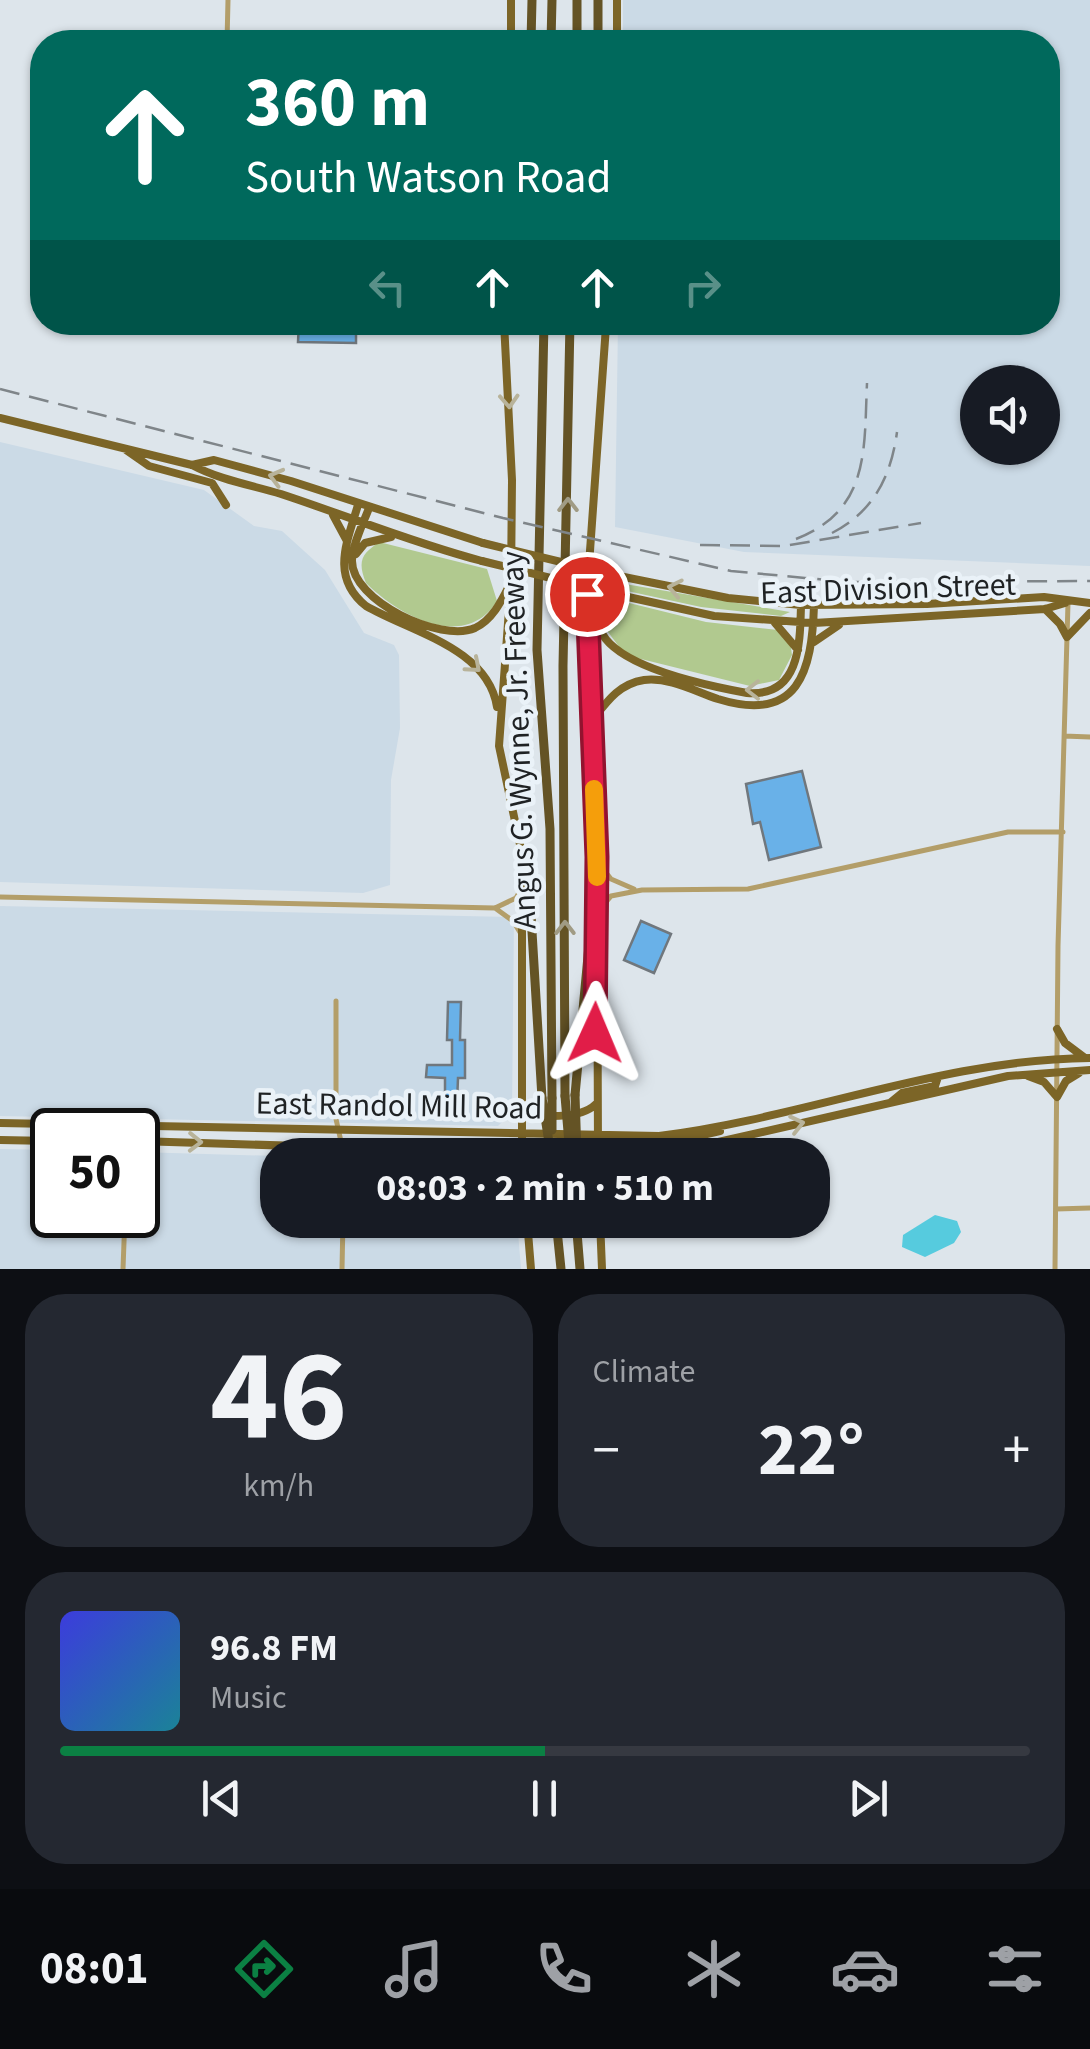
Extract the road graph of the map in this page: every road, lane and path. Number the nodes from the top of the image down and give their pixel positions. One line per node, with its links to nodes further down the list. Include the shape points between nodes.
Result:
1 (228, 0): 8 (street)
2 (511, 0): 9 (main road)
3 (532, 0): 10 (highway)
4 (552, 0): 11 (highway)
5 (578, 0): 12 (highway)
6 (598, 0): 13 (highway)
7 (617, 0): 14 (main road)
8 (227, 30)
9 (511, 30)
10 (531, 30)
11 (552, 30)
12 (577, 30)
13 (598, 30)
14 (617, 30)
15 (505, 335): 32 (main road, one-way to 32)
16 (544, 335): 70 (highway, Angus G. Wynne, Jr. Freeway, via 537,650 550,829)
17 (570, 335): 68 (highway, Angus G. Wynne, Jr. Freeway, one-way to 17, via 563,666)
18 (604, 335): 31 (main road)
19 (0, 418): 20 (main road, East Division Street)
20 (122, 448): 21 (main road, East Division Street); 22 (main road, via 149,466 212,483)
21 (192, 465): 23 (main road, East Division Street, one-way to 21, via 214,460); 25 (main road, East Division Street)
22 (226, 505)
23 (358, 505): 24 (main road, East Division Street); 26 (main road)
24 (369, 508): 27 (main road); 35 (main road, East Division Street, one-way to 24, bridge, via 728,598 619,576)
25 (330, 512): 26 (main road, East Division Street); 29 (main road)
26 (353, 521): 27 (main road, East Division Street); 29 (main road)
27 (363, 525): 28 (main road, East Division Street); 30 (main road)
28 (397, 536): 30 (main road, via 365,543); 39 (main road, East Division Street, bridge, via 619,595)
29 (347, 541): 47 (main road, one-way to 47, via 343,570 357,599 474,664 493,688)
30 (353, 558): 32 (main road, via 372,597 446,632 478,627)
31 (589, 576): 45 (main road, one-way to 31, via 788,679 761,694 628,660 600,630 596,585); 46 (main road)
32 (510, 582): 47 (main road)
33 (1068, 602): 34 (main road, East Division Street); 36 (main road, East Division Street, via 1044,597); 37 (main road, East Division Street); 43 (street)
34 (1090, 603)
35 (801, 604): 36 (main road, East Division Street); 41 (main road)
36 (814, 605): 42 (main road)
37 (1045, 609): 40 (main road, East Division Street); 43 (main road)
38 (1090, 613): 43 (main road)
39 (770, 621): 41 (main road, East Division Street); 45 (main road)
40 (844, 622): 42 (main road, East Division Street); 44 (main road)
41 (800, 623): 42 (main road, East Division Street); 45 (main road)
42 (814, 623): 44 (main road)
43 (1067, 636): 48 (street)
44 (812, 646): 46 (main road, via 795,689 763,706 642,680 616,691)
45 (798, 652)
46 (591, 722): 52 (main road)
47 (500, 724): 51 (main road, via 500,760)
48 (1064, 736): 49 (street); 50 (street)
49 (1090, 737)
50 (1062, 832): 54 (street, via 1008,832 748,888); 61 (street)
51 (522, 854): 53 (main road); 70 (highway)
52 (597, 857): 54 (street, via 610,879); 55 (main road)
53 (524, 883): 57 (street, via 516,898); 58 (main road)
54 (642, 890): 59 (street, via 605,903)
55 (597, 895): 59 (main road); 68 (highway)
56 (0, 897): 57 (street)
57 (496, 908): 58 (street)
58 (523, 937): 73 (main road)
59 (597, 958): 72 (main road)
60 (336, 1001): 78 (street)
61 (1058, 1029): 62 (street); 63 (main road)
62 (1057, 1058): 63 (main road, East Randol Mill Road); 65 (street); 67 (main road, East Randol Mill Road)
63 (1087, 1058)
64 (1086, 1070): 65 (main road, East Randol Mill Road); 69 (main road, via 1066,1081)
65 (1057, 1072): 66 (main road, East Randol Mill Road); 69 (street)
66 (1024, 1075): 69 (main road, via 1044,1082); 71 (main road, East Randol Mill Road)
67 (938, 1078): 71 (main road, via 934,1086); 76 (main road, East Randol Mill Road)
68 (570, 1095): 85 (highway, bridge)
69 (1056, 1097): 92 (street)
70 (547, 1098): 84 (highway, Angus G. Wynne, Jr. Freeway, bridge)
71 (891, 1102): 87 (main road, East Randol Mill Road, one-way to 71)
72 (596, 1104): 73 (main road, via 585,1113 530,1114); 81 (main road)
73 (520, 1108): 79 (main road, via 513,1123); 80 (main road)
74 (0, 1123): 75 (main road, East Randol Mill Road)
75 (30, 1124)
76 (728, 1125): 81 (main road, East Randol Mill Road); 86 (main road)
77 (160, 1128): 78 (main road, East Randol Mill Road)
78 (339, 1128): 79 (main road, East Randol Mill Road); 82 (street)
79 (495, 1131): 80 (main road, East Randol Mill Road)
80 (520, 1132): 81 (main road, East Randol Mill Road); 83 (main road)
81 (597, 1137)
82 (341, 1138)
83 (521, 1138)
84 (551, 1138)
85 (573, 1138)
86 (702, 1138)
87 (736, 1138)
88 (0, 1140): 89 (main road)
89 (30, 1141)
90 (160, 1143): 91 (main road, East Randol Mill Road, one-way to 91)
91 (260, 1147)
92 (1056, 1208): 93 (street); 106 (street)
93 (1090, 1208)
94 (125, 1238): 100 (street)
95 (343, 1238): 101 (street)
96 (528, 1238): 102 (main road)
97 (558, 1238): 103 (highway)
98 (577, 1238): 104 (highway)
99 (601, 1238): 105 (main road)
100 (124, 1269)
101 (342, 1269)
102 (530, 1269)
103 (561, 1269)
104 (580, 1269)
105 (602, 1269)
106 (1056, 1269)

